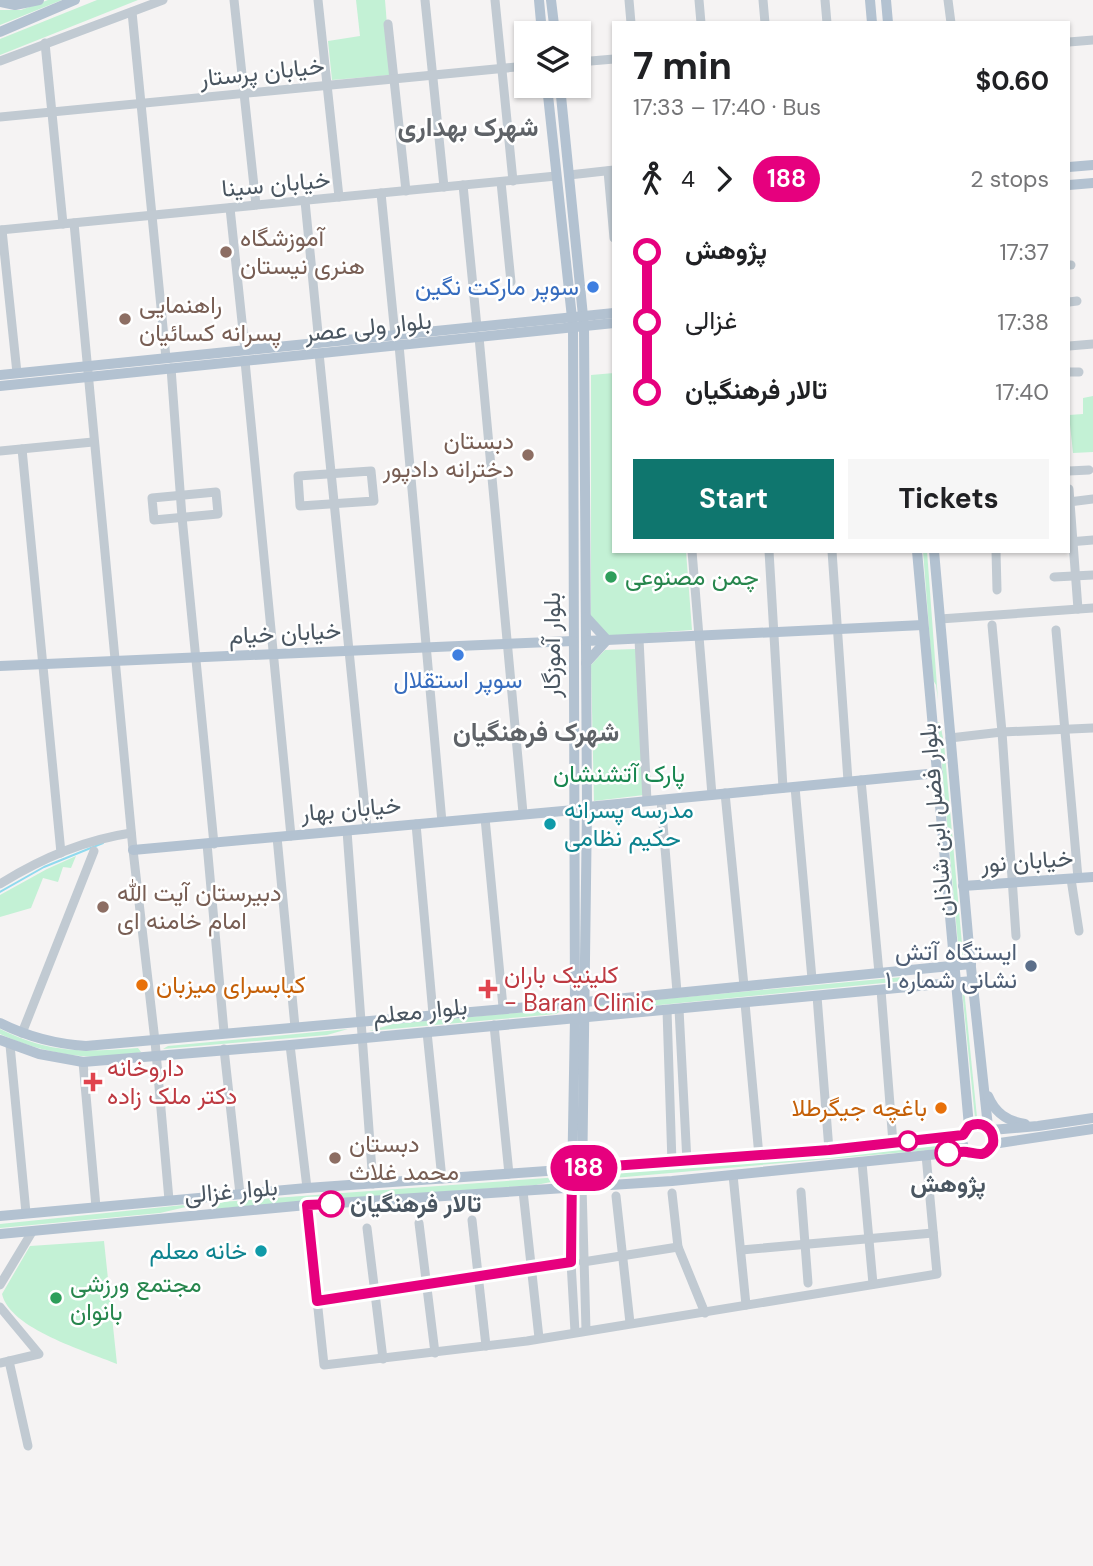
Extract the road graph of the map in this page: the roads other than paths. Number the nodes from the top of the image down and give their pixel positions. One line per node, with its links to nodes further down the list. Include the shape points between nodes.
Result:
1 (39, 0): 17 (main road, via 15,5)
2 (75, 0): 29 (main road)
3 (163, 0): 18 (street)
4 (234, 0): 41 (street)
5 (318, 0): 40 (street)
6 (425, 0): 38 (street)
7 (495, 0): 37 (street)
8 (539, 0): 19 (main road)
9 (551, 0): 20 (main road)
10 (629, 0): 21 (street)
11 (699, 0): 22 (street)
12 (763, 0): 23 (street)
13 (825, 0): 24 (street)
14 (870, 0): 25 (main road)
15 (886, 0): 26 (main road)
16 (948, 0): 27 (street)
17 (0, 2)
18 (132, 12): 32 (street); 44 (street)
19 (541, 21)
20 (554, 21)
21 (631, 21)
22 (701, 21)
23 (765, 21)
24 (827, 21)
25 (872, 21)
26 (888, 21)
27 (951, 21)
28 (388, 24): 39 (street)
29 (0, 32)
30 (1093, 40): 31 (street)
31 (1070, 42)
32 (45, 43): 34 (street); 45 (street)
33 (612, 59): 35 (street)
34 (0, 61)
35 (591, 61)
36 (514, 68): 37 (street, خیابان پرستار)
37 (501, 69): 38 (street, خیابان پرستار); 52 (street)
38 (433, 75): 39 (street, خیابان پرستار); 57 (street)
39 (395, 79): 40 (street, خیابان پرستار); 58 (street)
40 (328, 85): 41 (street, خیابان پرستار); 61 (street)
41 (245, 93): 44 (street, خیابان پرستار); 63 (street)
42 (548, 98): 51 (main road, بلوار آموزگار)
43 (561, 98): 50 (main road, بلوار آموزگار)
44 (141, 103): 45 (street, خیابان پرستار); 65 (street)
45 (52, 112): 46 (street, خیابان پرستار); 67 (street)
46 (0, 117)
47 (1093, 165): 48 (main road)
48 (1070, 167)
49 (611, 170): 50 (street); 60 (street)
50 (569, 175): 69 (main road, بلوار آموزگار)
51 (556, 176): 52 (street, خیابان سینا); 69 (main road, بلوار آموزگار)
52 (513, 181): 53 (street, خیابان سینا)
53 (501, 182): 56 (street, خیابان سینا); 70 (street)
54 (1093, 183): 55 (main road)
55 (1070, 185)
56 (463, 186): 57 (street, خیابان سینا); 74 (street)
57 (444, 187): 58 (street, خیابان سینا)
58 (406, 191): 59 (street, خیابان سینا)
59 (381, 193): 61 (street, خیابان سینا); 75 (street)
60 (612, 193)
61 (339, 197): 62 (street, خیابان سینا)
62 (305, 201): 63 (street, خیابان سینا); 78 (street)
63 (256, 205): 64 (street, خیابان سینا)
64 (230, 208): 65 (street, خیابان سینا); 79 (street)
65 (152, 215): 66 (street, خیابان سینا); 80 (street)
66 (74, 223): 67 (street, خیابان سینا); 81 (street)
67 (63, 224): 68 (street, خیابان سینا)
68 (1, 230): 82 (street)
69 (574, 281): 72 (main road, بلوار آموزگار)
70 (511, 282)
71 (612, 314): 72 (main road, بلوار ولی عصر)
72 (578, 322): 73 (main road, بلوار ولی عصر); 74 (main road, بلوار ولی عصر); 91 (main road, بلوار آموزگار)
73 (612, 323)
74 (478, 332): 75 (main road, بلوار ولی عصر); 123 (street)
75 (397, 340): 78 (main road, بلوار ولی عصر); 124 (street)
76 (1093, 344): 77 (street)
77 (1070, 346)
78 (319, 348): 79 (main road, بلوار ولی عصر); 90 (street)
79 (245, 356): 80 (main road, بلوار ولی عصر); 126 (street)
80 (168, 363): 81 (main road, بلوار ولی عصر); 92 (street)
81 (88, 371): 82 (main road, بلوار ولی عصر); 84 (main road, بلوار ولی عصر); 85 (street)
82 (17, 373): 83 (main road, بلوار ولی عصر)
83 (0, 375)
84 (0, 386)
85 (93, 442): 86 (street); 128 (street)
86 (22, 449): 87 (street); 130 (street)
87 (0, 451)
88 (1089, 470): 89 (street)
89 (1070, 471)
90 (330, 474): 95 (street); 95 (street, via 298,476 300,506); 95 (street, via 372,471 374,501)
91 (579, 481): 111 (main road, بلوار آموزگار); 121 (main road, بلوار آموزگار)
92 (181, 495): 96 (street); 96 (street, via 152,498 154,520); 96 (street, via 216,492 219,514)
93 (1093, 499): 94 (street)
94 (1070, 501): 98 (street)
95 (333, 504): 125 (street)
96 (182, 517): 127 (street)
97 (1093, 540): 98 (street)
98 (1071, 542): 106 (street)
99 (692, 553): 118 (street)
100 (769, 553): 117 (street)
101 (832, 553): 115 (street)
102 (917, 553): 113 (main road, بلوار فضل ابن شاذان)
103 (934, 553): 112 (main road, بلوار فضل ابن شاذان)
104 (996, 553): 108 (street)
105 (1093, 575): 106 (street)
106 (1076, 576): 107 (street); 110 (street)
107 (1054, 577)
108 (997, 590)
109 (1093, 608): 110 (street)
110 (1078, 609): 112 (street)
111 (586, 617): 120 (main road); 122 (main road, بلوار آموزگار)
112 (940, 619): 132 (main road, بلوار فضل ابن شاذان)
113 (923, 625): 115 (main road); 133 (main road, بلوار فضل ابن شاذان)
114 (992, 625): 138 (street)
115 (838, 629): 117 (main road); 142 (street)
116 (1056, 630): 137 (street)
117 (773, 632): 118 (main road); 144 (street)
118 (699, 636): 119 (main road); 146 (street)
119 (639, 639): 120 (main road); 148 (street)
120 (607, 640): 122 (main road); 129 (main road)
121 (573, 641): 123 (main road, خیابان خیام); 134 (main road, بلوار آموزگار)
122 (586, 641): 129 (main road, بلوار آموزگار)
123 (508, 644): 124 (main road, خیابان خیام); 151 (street)
124 (425, 648): 125 (main road, خیابان خیام); 153 (street)
125 (349, 651): 126 (main road, خیابان خیام); 155 (street)
126 (273, 655): 127 (main road, خیابان خیام); 158 (street)
127 (197, 658): 128 (main road, خیابان خیام); 160 (street)
128 (116, 662): 130 (main road, خیابان خیام); 157 (street)
129 (586, 663): 135 (main road, بلوار آموزگار)
130 (44, 664): 131 (main road, خیابان خیام); 163 (street)
131 (0, 666)
132 (947, 705): 133 (main road); 139 (main road, بلوار فضل ابن شاذان)
133 (931, 708): 140 (main road, بلوار فضل ابن شاذان)
134 (573, 727): 135 (main road); 150 (main road, بلوار آموزگار)
135 (586, 727): 149 (main road, بلوار آموزگار)
136 (1093, 728): 137 (street)
137 (1064, 729): 138 (street); 165 (street)
138 (1002, 732): 139 (street); 166 (street)
139 (950, 738): 168 (main road, بلوار فضل ابن شاذان)
140 (938, 773): 141 (main road); 172 (main road, بلوار فضل ابن شاذان)
141 (861, 780): 142 (main road); 174 (street)
142 (848, 781): 143 (main road)
143 (796, 786): 144 (main road); 175 (street)
144 (783, 788): 145 (main road)
145 (725, 793): 146 (main road); 178 (street)
146 (712, 795): 147 (main road)
147 (661, 800): 148 (main road); 181 (street)
148 (648, 801): 149 (main road)
149 (587, 807): 183 (main road, بلوار آموزگار)
150 (573, 810): 151 (main road, خیابان بهار); 183 (main road, بلوار آموزگار)
151 (523, 813): 152 (main road, خیابان بهار)
152 (485, 818): 153 (main road, خیابان بهار); 185 (street)
153 (442, 822): 154 (main road, خیابان بهار)
154 (416, 824): 155 (main road, خیابان بهار); 187 (street)
155 (367, 829): 156 (main road, خیابان بهار)
156 (347, 831): 158 (main road, خیابان بهار); 189 (street)
157 (131, 833): 161 (street); 163 (street)
158 (291, 836): 159 (main road, خیابان بهار)
159 (277, 837): 160 (main road, خیابان بهار); 192 (street)
160 (211, 844): 161 (main road, خیابان بهار); 193 (street)
161 (133, 849): 197 (street)
162 (94, 851): 195 (street)
163 (61, 853): 167 (street)
164 (1093, 877): 165 (main road, خیابان نور)
165 (1075, 879): 166 (main road, خیابان نور); 169 (street)
166 (1012, 882): 168 (main road, خیابان نور); 170 (street)
167 (0, 884)
168 (963, 886): 171 (main road, بلوار فضل ابن شاذان)
169 (1079, 931)
170 (1016, 936)
171 (971, 964): 172 (main road, بلوار معلم); 176 (main road, بلوار فضل ابن شاذان)
172 (955, 965): 173 (main road, بلوار معلم); 177 (main road, بلوار فضل ابن شاذان)
173 (907, 970): 174 (main road, بلوار معلم); 179 (main road)
174 (879, 973): 175 (main road, بلوار معلم)
175 (812, 979): 178 (main road, بلوار معلم)
176 (972, 981): 177 (main road, بلوار معلم); 203 (main road, بلوار فضل ابن شاذان)
177 (956, 982): 179 (main road, بلوار معلم); 208 (main road, بلوار فضل ابن شاذان)
178 (744, 986): 181 (main road, بلوار معلم)
179 (908, 987): 180 (main road, بلوار معلم)
180 (881, 990): 182 (main road, بلوار معلم); 209 (street)
181 (677, 992): 183 (main road, بلوار معلم)
182 (817, 996): 184 (main road, بلوار معلم); 211 (street)
183 (580, 1002): 185 (main road, بلوار معلم); 188 (main road, بلوار آموزگار)
184 (745, 1003): 186 (main road, بلوار معلم); 214 (street)
185 (503, 1007): 187 (main road, بلوار معلم)
186 (673, 1009): 188 (main road, بلوار معلم); 215 (street); 216 (street)
187 (433, 1014): 189 (main road, بلوار معلم)
188 (580, 1017): 191 (main road, بلوار معلم); 218 (main road, بلوار آموزگار)
189 (361, 1020): 192 (main road, بلوار معلم); 196 (street)
190 (0, 1023): 195 (main road, بلوار معلم)
191 (494, 1025): 194 (main road, بلوار معلم); 219 (street)
192 (295, 1027): 193 (main road, بلوار معلم)
193 (224, 1032): 197 (main road, بلوار معلم)
194 (427, 1032): 196 (main road, بلوار معلم); 221 (street)
195 (22, 1034): 197 (main road, بلوار معلم, via 62,1045)
196 (361, 1038): 199 (main road, بلوار معلم); 222 (street)
197 (155, 1041): 201 (street)
198 (5, 1043): 202 (main road, بلوار معلم); 234 (street)
199 (290, 1045): 200 (main road, بلوار معلم); 224 (street)
200 (224, 1049): 201 (main road, بلوار معلم); 228 (street)
201 (156, 1056): 202 (main road, بلوار معلم); 231 (street)
202 (83, 1062): 233 (street)
203 (983, 1084): 205 (main road, via 1002,1117); 206 (main road, بلوار فضل ابن شاذان)
204 (1093, 1118): 205 (main road)
205 (1038, 1126): 206 (main road)
206 (990, 1129): 208 (main road, via 979,1124); 210 (main road)
207 (1093, 1129): 210 (main road)
208 (966, 1131): 209 (main road, بلوار غزالی); 212 (main road, via 962,1142)
209 (893, 1143): 211 (main road, بلوار غزالی)
210 (993, 1144): 212 (main road, via 979,1155)
211 (829, 1150): 214 (main road, بلوار غزالی)
212 (968, 1152): 213 (main road, بلوار غزالی)
213 (926, 1155): 217 (main road, بلوار غزالی); 241 (street)
214 (758, 1156): 215 (main road, بلوار غزالی)
215 (687, 1162): 216 (main road, بلوار غزالی)
216 (671, 1163): 218 (main road, بلوار غزالی)
217 (862, 1163): 220 (main road, بلوار غزالی); 243 (street)
218 (577, 1169): 219 (main road, بلوار غزالی); 223 (main road, بلوار آموزگار)
219 (509, 1174): 221 (main road, بلوار غزالی)
220 (733, 1175): 223 (main road, بلوار غزالی); 246 (street)
221 (442, 1179): 222 (main road, بلوار غزالی)
222 (373, 1184): 224 (main road, بلوار غزالی)
223 (577, 1186): 225 (main road, بلوار غزالی); 248 (street, بلوار آموزگار); 249 (street, بلوار آموزگار)
224 (307, 1188): 228 (main road, بلوار غزالی)
225 (523, 1191): 232 (main road, بلوار غزالی); 250 (street)
226 (801, 1192): 244 (street)
227 (672, 1193): 245 (street)
228 (240, 1194): 230 (main road, بلوار غزالی)
229 (615, 1196): 247 (street)
230 (198, 1198): 231 (main road, بلوار غزالی); 235 (main road)
231 (169, 1200): 233 (main road, بلوار غزالی)
232 (307, 1205): 235 (main road, بلوار غزالی); 257 (street)
233 (96, 1207): 234 (main road, بلوار غزالی)
234 (26, 1213): 236 (main road, بلوار غزالی)
235 (199, 1214): 240 (main road, بلوار غزالی)
236 (0, 1216)
237 (472, 1220): 251 (street)
238 (419, 1223): 253 (street)
239 (367, 1227): 256 (street)
240 (32, 1232): 242 (main road, بلوار غزالی); 255 (street)
241 (933, 1233): 243 (street); 254 (street, via 937,1274)
242 (0, 1234)
243 (869, 1239): 244 (street); 254 (street)
244 (806, 1245): 246 (street); 252 (street)
245 (678, 1247): 247 (street); 260 (street)
246 (741, 1250): 258 (street)
247 (622, 1257): 249 (street); 261 (street)
248 (571, 1262): 250 (street); 263 (street, بلوار آموزگار)
249 (583, 1262): 262 (street, بلوار آموزگار)
250 (532, 1268): 251 (street); 264 (street)
251 (479, 1276): 253 (street); 265 (street)
252 (808, 1283)
253 (427, 1284): 256 (street); 266 (street)
254 (873, 1284): 258 (street)
255 (0, 1286)
256 (376, 1292): 257 (street); 267 (street)
257 (317, 1301): 267 (street, via 324,1364)
258 (746, 1305): 260 (street)
259 (0, 1307): 268 (street, via 39,1354)
260 (704, 1312): 261 (street)
261 (630, 1323): 262 (street)
262 (586, 1331): 263 (street)
263 (575, 1332): 264 (street)
264 (539, 1338): 265 (street)
265 (486, 1346): 266 (street)
266 (435, 1353): 267 (street)
267 (383, 1359)
268 (4, 1362): 269 (street)
269 (28, 1446)

